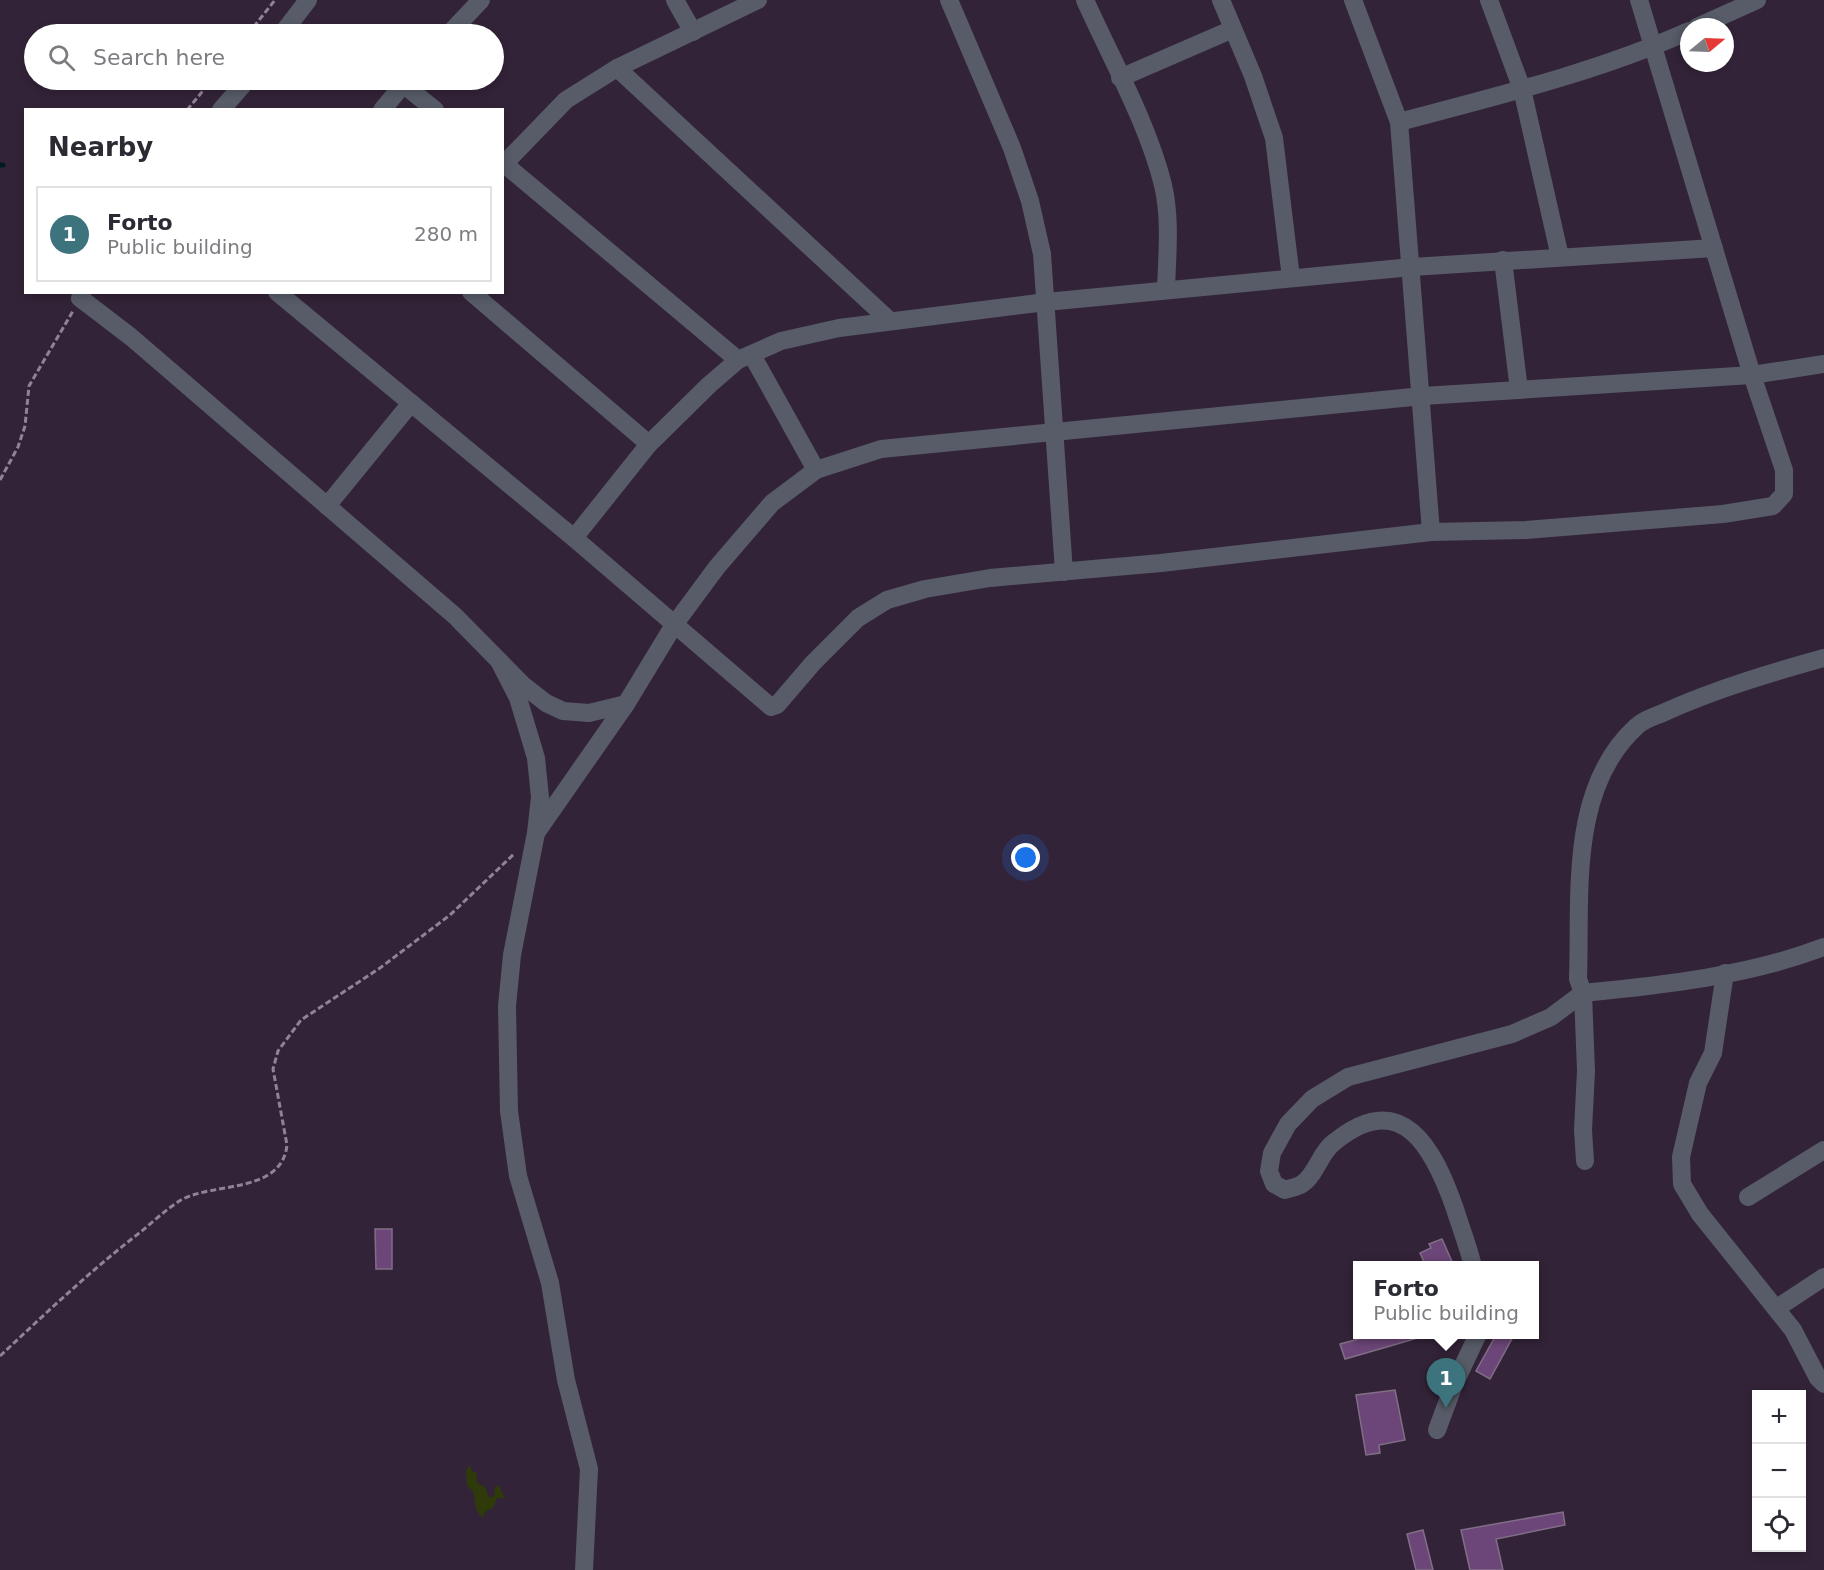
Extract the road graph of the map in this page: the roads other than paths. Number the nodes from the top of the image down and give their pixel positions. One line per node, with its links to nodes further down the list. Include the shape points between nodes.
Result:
1 (308, 0): 13 (street)
2 (481, 0): 14 (street)
3 (675, 0): 16 (street)
4 (758, 0): 16 (street)
5 (949, 0): 40 (street, via 1012,148 1030,201 1042,254)
6 (1085, 0): 20 (street)
7 (1221, 0): 15 (street)
8 (1353, 0): 28 (street)
9 (1489, 0): 21 (street)
10 (1639, 0): 18 (street)
11 (1757, 0): 12 (street)
12 (1717, 18)
13 (290, 24)
14 (458, 24)
15 (1233, 29): 20 (street); 35 (street, via 1274,138)
16 (693, 32): 19 (street)
17 (1680, 34): 18 (street)
18 (1654, 46): 21 (street); 31 (street)
19 (617, 68): 29 (street, via 566,100); 41 (street)
20 (1120, 78): 36 (street, via 1164,187 1168,228)
21 (1522, 89): 28 (street); 32 (street)
22 (238, 90): 25 (street)
23 (398, 90): 26 (street)
24 (414, 90): 27 (street)
25 (223, 108)
26 (384, 108)
27 (433, 108)
28 (1399, 122): 34 (street)
29 (504, 162)
30 (504, 164): 42 (street)
31 (1714, 248): 32 (street); 44 (street)
32 (1560, 257): 33 (street)
33 (1503, 260): 34 (street); 45 (street)
34 (1412, 267): 35 (street); 46 (street)
35 (1291, 278): 36 (street)
36 (1166, 290): 40 (street)
37 (279, 294): 47 (street)
38 (473, 294): 49 (street)
39 (81, 295): 51 (street)
40 (1046, 302): 41 (street); 48 (street)
41 (890, 321): 42 (street, via 781,341)
42 (745, 358): 49 (street); 50 (street)
43 (1824, 364): 44 (street)
44 (1752, 375): 45 (street); 52 (street, via 1784,470 1784,494 1773,506 1724,514 1526,530)
45 (1519, 390): 46 (street)
46 (1423, 396): 48 (street); 52 (street)
47 (411, 403): 51 (street); 53 (street)
48 (1056, 433): 50 (street, via 881,449); 54 (street)
49 (649, 444): 53 (street)
50 (816, 470): 55 (street, via 772,503)
51 (327, 506): 57 (street, via 455,616)
52 (1431, 532): 54 (street)
53 (574, 538): 55 (street)
54 (1064, 572): 55 (street, via 990,578 887,600 858,618 771,707)
55 (674, 625): 58 (street)
56 (1824, 658): 62 (street, via 1692,699 1638,724 1613,753 1592,797 1584,834 1578,980)
57 (499, 661): 58 (street, via 523,685 563,711 589,713); 59 (street, via 518,698 536,758 540,797)
58 (626, 704): 59 (street)
59 (536, 833): 72 (street, via 512,955 507,1006 509,1112 518,1176 550,1283 566,1380 589,1469)
60 (1824, 947): 61 (street, via 1783,962)
61 (1725, 973): 62 (street); 68 (street, via 1713,1053 1698,1083 1681,1158 1682,1184 1700,1214)
62 (1583, 993): 64 (street, via 1586,1071 1582,1130); 66 (street, via 1551,1017 1512,1034 1348,1077 1312,1099 1288,1124 1272,1153 1269,1171 1274,1184 1285,1190 1303,1184 1330,1145 1348,1132 1370,1123 1394,1122 1412,1130 1430,1150 1443,1175)
63 (1824, 1150): 65 (street)
64 (1586, 1161)
65 (1748, 1197)
66 (1471, 1261)
67 (1824, 1277): 68 (street)
68 (1777, 1308): 70 (street)
69 (1476, 1339): 71 (street)
70 (1824, 1383)
71 (1437, 1430)
72 (584, 1570)

